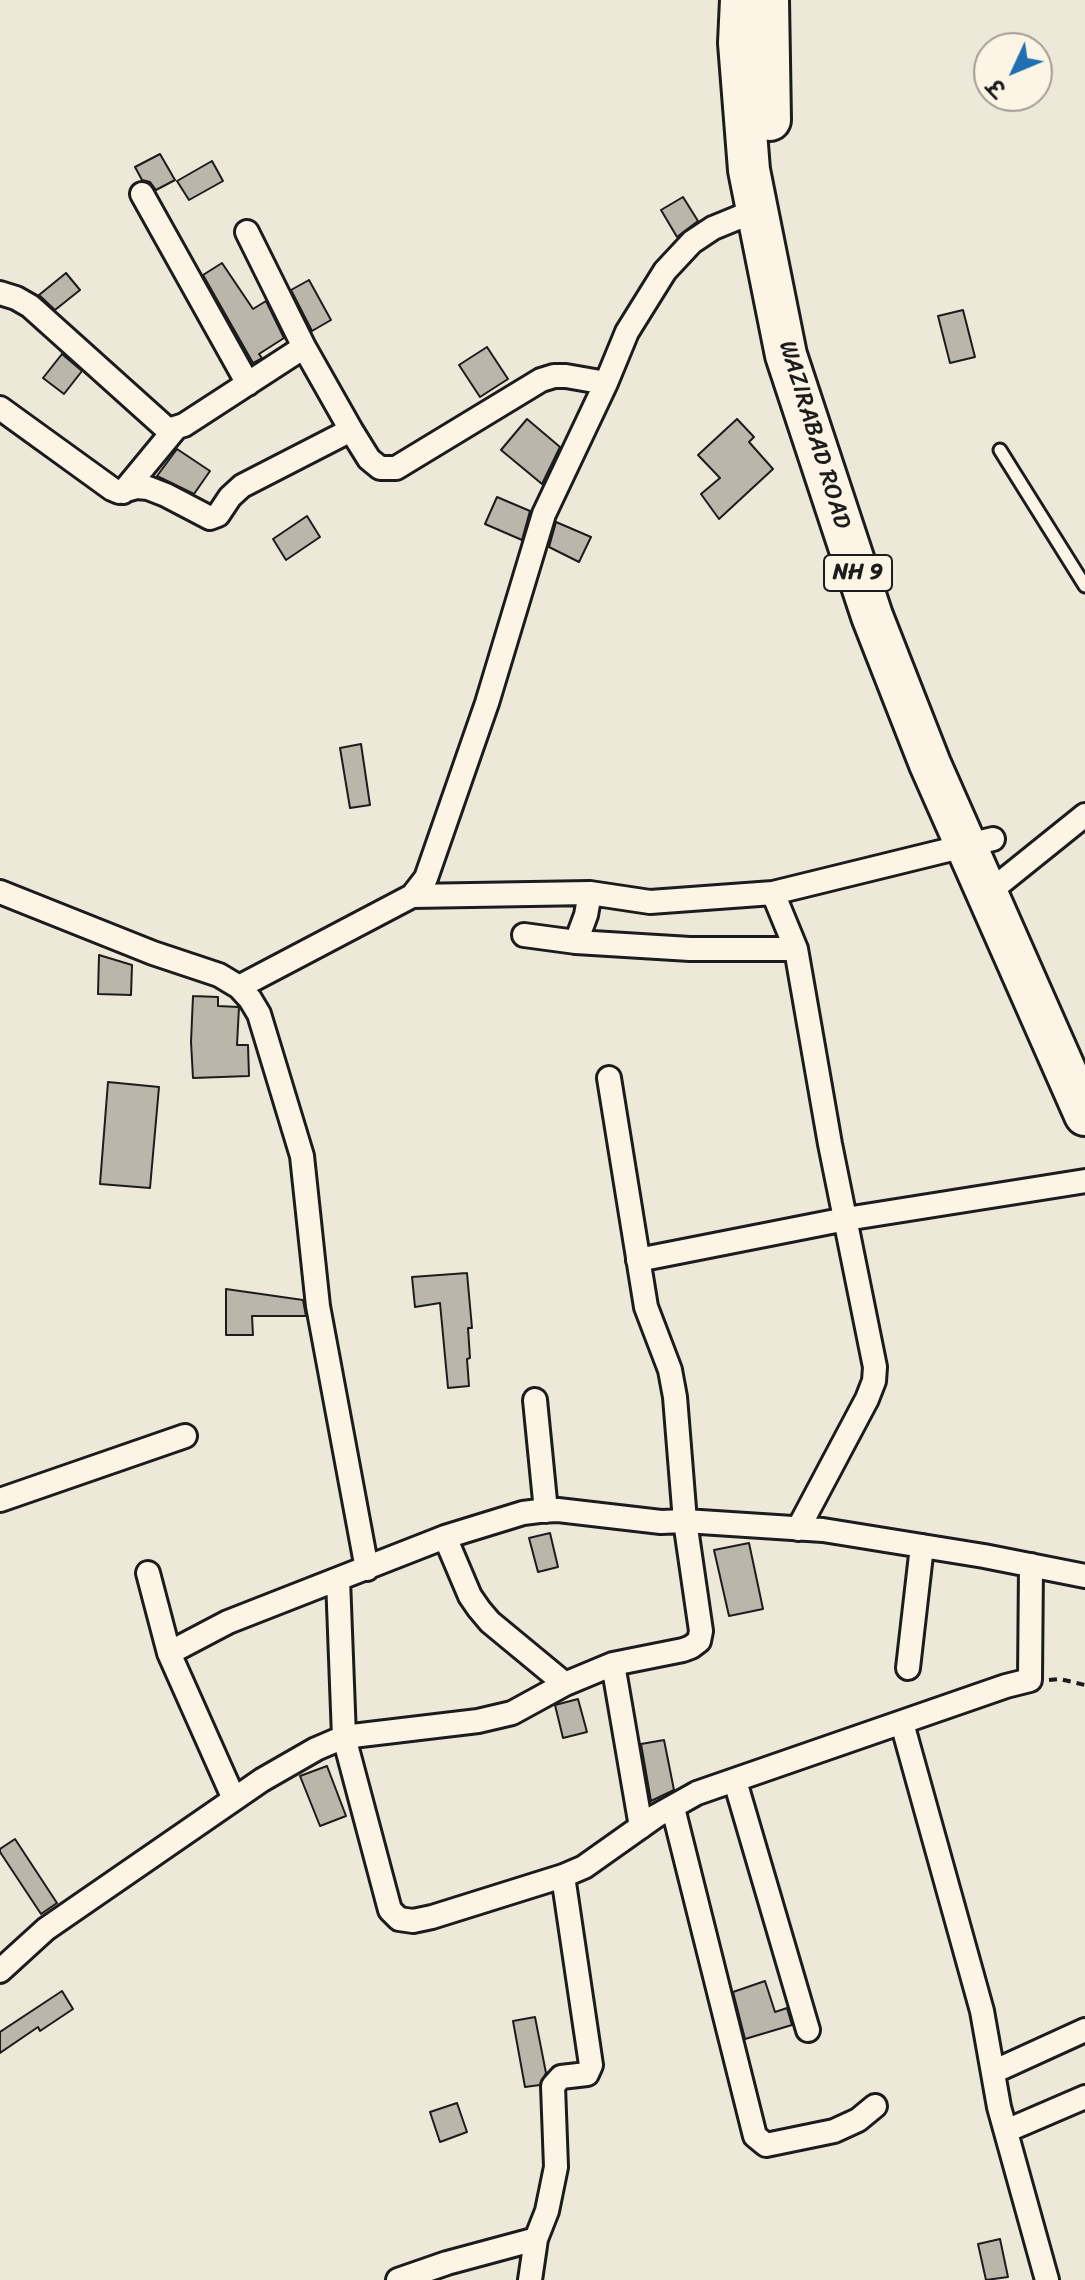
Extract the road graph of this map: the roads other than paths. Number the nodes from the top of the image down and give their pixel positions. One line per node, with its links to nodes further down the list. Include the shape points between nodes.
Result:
1 (741, 0): 4 (highway, WAZIRABAD ROAD / NH 9, via 739,43)
2 (768, 0): 17 (highway, WAZIRABAD ROAD / NH 9, via 770,134 805,334 864,531 947,736)
3 (142, 194): 9 (street)
4 (757, 210): 8 (street, via 713,228 665,271 627,332); 17 (highway, WAZIRABAD ROAD / NH 9, via 786,355 872,616 930,764)
5 (247, 232): 7 (street)
6 (0, 293): 11 (street, via 30,306 161,425)
7 (304, 347): 9 (street); 12 (street)
8 (606, 383): 12 (street, via 566,376 541,380 386,470 374,465); 22 (street, via 544,514 433,863)
9 (248, 384): 11 (street)
10 (0, 408): 14 (street)
11 (175, 429): 14 (street)
12 (351, 430): 14 (street, via 242,486 214,518 148,488)
13 (1000, 450): 15 (lane)
14 (123, 492)
15 (1085, 586)
16 (1085, 815): 18 (street)
17 (980, 843): 18 (highway, WAZIRABAD ROAD / NH 9); 21 (street)
18 (998, 884): 27 (highway, WAZIRABAD ROAD / NH 9); 29 (highway, WAZIRABAD ROAD / NH 9)
19 (0, 892): 26 (street)
20 (590, 893): 21 (street, via 650,902); 22 (street); 24 (street)
21 (773, 893): 25 (street)
22 (412, 896): 26 (street)
23 (524, 935): 24 (street)
24 (576, 942): 25 (street)
25 (796, 949): 31 (street)
26 (239, 987): 42 (street, via 259,1014 302,1156 319,1317)
27 (1085, 1048)
28 (609, 1078): 32 (street)
29 (1085, 1115)
30 (1085, 1181): 31 (street)
31 (846, 1219): 32 (street); 38 (street, via 873,1350 874,1381)
32 (638, 1260): 37 (street, via 646,1307 675,1397)
33 (535, 1400): 36 (street)
34 (185, 1436): 35 (street)
35 (0, 1500)
36 (546, 1511): 37 (street); 39 (street)
37 (685, 1521): 38 (street); 47 (street, via 699,1641 683,1650)
38 (798, 1529): 40 (street)
39 (445, 1537): 42 (street); 49 (street, via 479,1609)
40 (922, 1546): 41 (street); 48 (street)
41 (1031, 1565): 44 (street); 50 (street, via 1030,1680)
42 (367, 1569): 45 (street)
43 (148, 1573): 46 (street)
44 (1085, 1576)
45 (338, 1579): 46 (street, via 228,1622); 51 (street)
46 (169, 1653): 53 (street)
47 (613, 1664): 49 (street); 55 (street)
48 (908, 1668)
49 (565, 1684): 51 (street, via 496,1717)
50 (902, 1723): 52 (street); 60 (street, via 982,2011)
51 (344, 1737): 53 (street); 56 (street, via 390,1910 399,1919 432,1917)
52 (735, 1781): 54 (street, via 697,1793); 58 (street)
53 (234, 1799): 57 (street, via 46,1929)
54 (673, 1808): 55 (street); 62 (street, via 755,2136 766,2145 834,2131)
55 (641, 1827): 56 (street, via 598,1859)
56 (563, 1876): 64 (street, via 591,2065 587,2074 561,2077 553,2086 556,2167)
57 (0, 1971)
58 (808, 2030)
59 (1085, 2030): 60 (street)
60 (993, 2072): 63 (street)
61 (1085, 2097): 63 (street)
62 (875, 2106)
63 (1006, 2131): 67 (street)
64 (536, 2239): 65 (street); 66 (street)
65 (398, 2280)
66 (530, 2280)
67 (1047, 2280)

